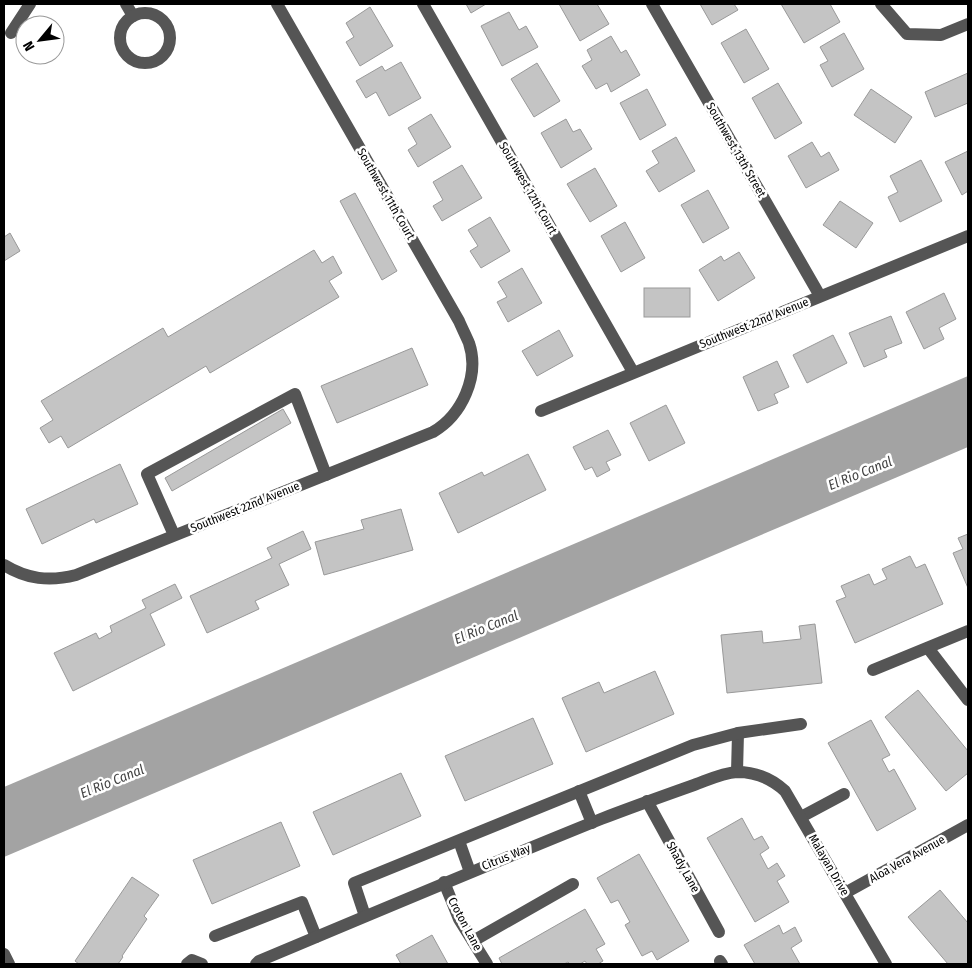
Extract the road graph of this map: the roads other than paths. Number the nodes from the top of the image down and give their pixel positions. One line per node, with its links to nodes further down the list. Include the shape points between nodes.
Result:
1 (30, 4): 9 (street)
2 (126, 4): 7 (street)
3 (277, 4): 13 (street, Southwest 11th Court, via 459,322 469,344 472,361)
4 (423, 4): 12 (street, Southwest 12th Court)
5 (652, 4): 11 (street, Southwest 13th Street)
6 (880, 4): 8 (street, via 907,34 941,35)
7 (132, 16): 7 (street, via 120,35 123,50 142,63 158,60 170,41 167,25 148,12)
8 (968, 24)
9 (11, 33)
10 (968, 236): 11 (street, Southwest 22nd Avenue)
11 (820, 296): 12 (street, Southwest 22nd Avenue)
12 (634, 372): 14 (street, Southwest 22nd Avenue)
13 (467, 390): 15 (street, Southwest 22nd Avenue, via 445,425)
14 (541, 411)
15 (326, 475): 16 (street, Southwest 22nd Avenue); 16 (street, via 295,394 147,474)
16 (174, 535): 17 (street, Southwest 22nd Avenue, via 62,579 22,575)
17 (4, 565)
18 (968, 631): 19 (street)
19 (928, 648): 20 (street); 21 (street)
20 (873, 670)
21 (968, 700)
22 (801, 724): 23 (street)
23 (738, 733): 24 (street); 26 (street, via 693,745)
24 (737, 772): 25 (street, Citrus Way); 28 (street, Citrus Way)
25 (763, 776): 29 (street, Malayan Drive, via 785,791)
26 (579, 791): 30 (street); 32 (street)
27 (844, 794): 29 (street)
28 (647, 801): 30 (street, Citrus Way); 38 (street, Shady Lane)
29 (801, 818): 36 (street, Malayan Drive)
30 (592, 823): 33 (street, Citrus Way)
31 (968, 824): 36 (street, Aloa Vera Avenue)
32 (459, 840): 33 (street); 37 (street, via 354,883)
33 (470, 872): 34 (street, Citrus Way)
34 (444, 882): 37 (street, Citrus Way); 41 (street, Croton Lane, via 459,919)
35 (573, 884): 41 (street)
36 (845, 893): 48 (street, Malayan Drive)
37 (365, 916): 40 (street, Citrus Way)
38 (719, 932)
39 (215, 936): 40 (street, via 302,902)
40 (316, 937): 46 (street, Citrus Way)
41 (473, 941): 47 (street, Croton Lane)
42 (4, 954): 43 (street)
43 (9, 964)
44 (187, 964): 45 (street, via 192,960)
45 (202, 964)
46 (256, 964)
47 (487, 964)
48 (886, 964)

